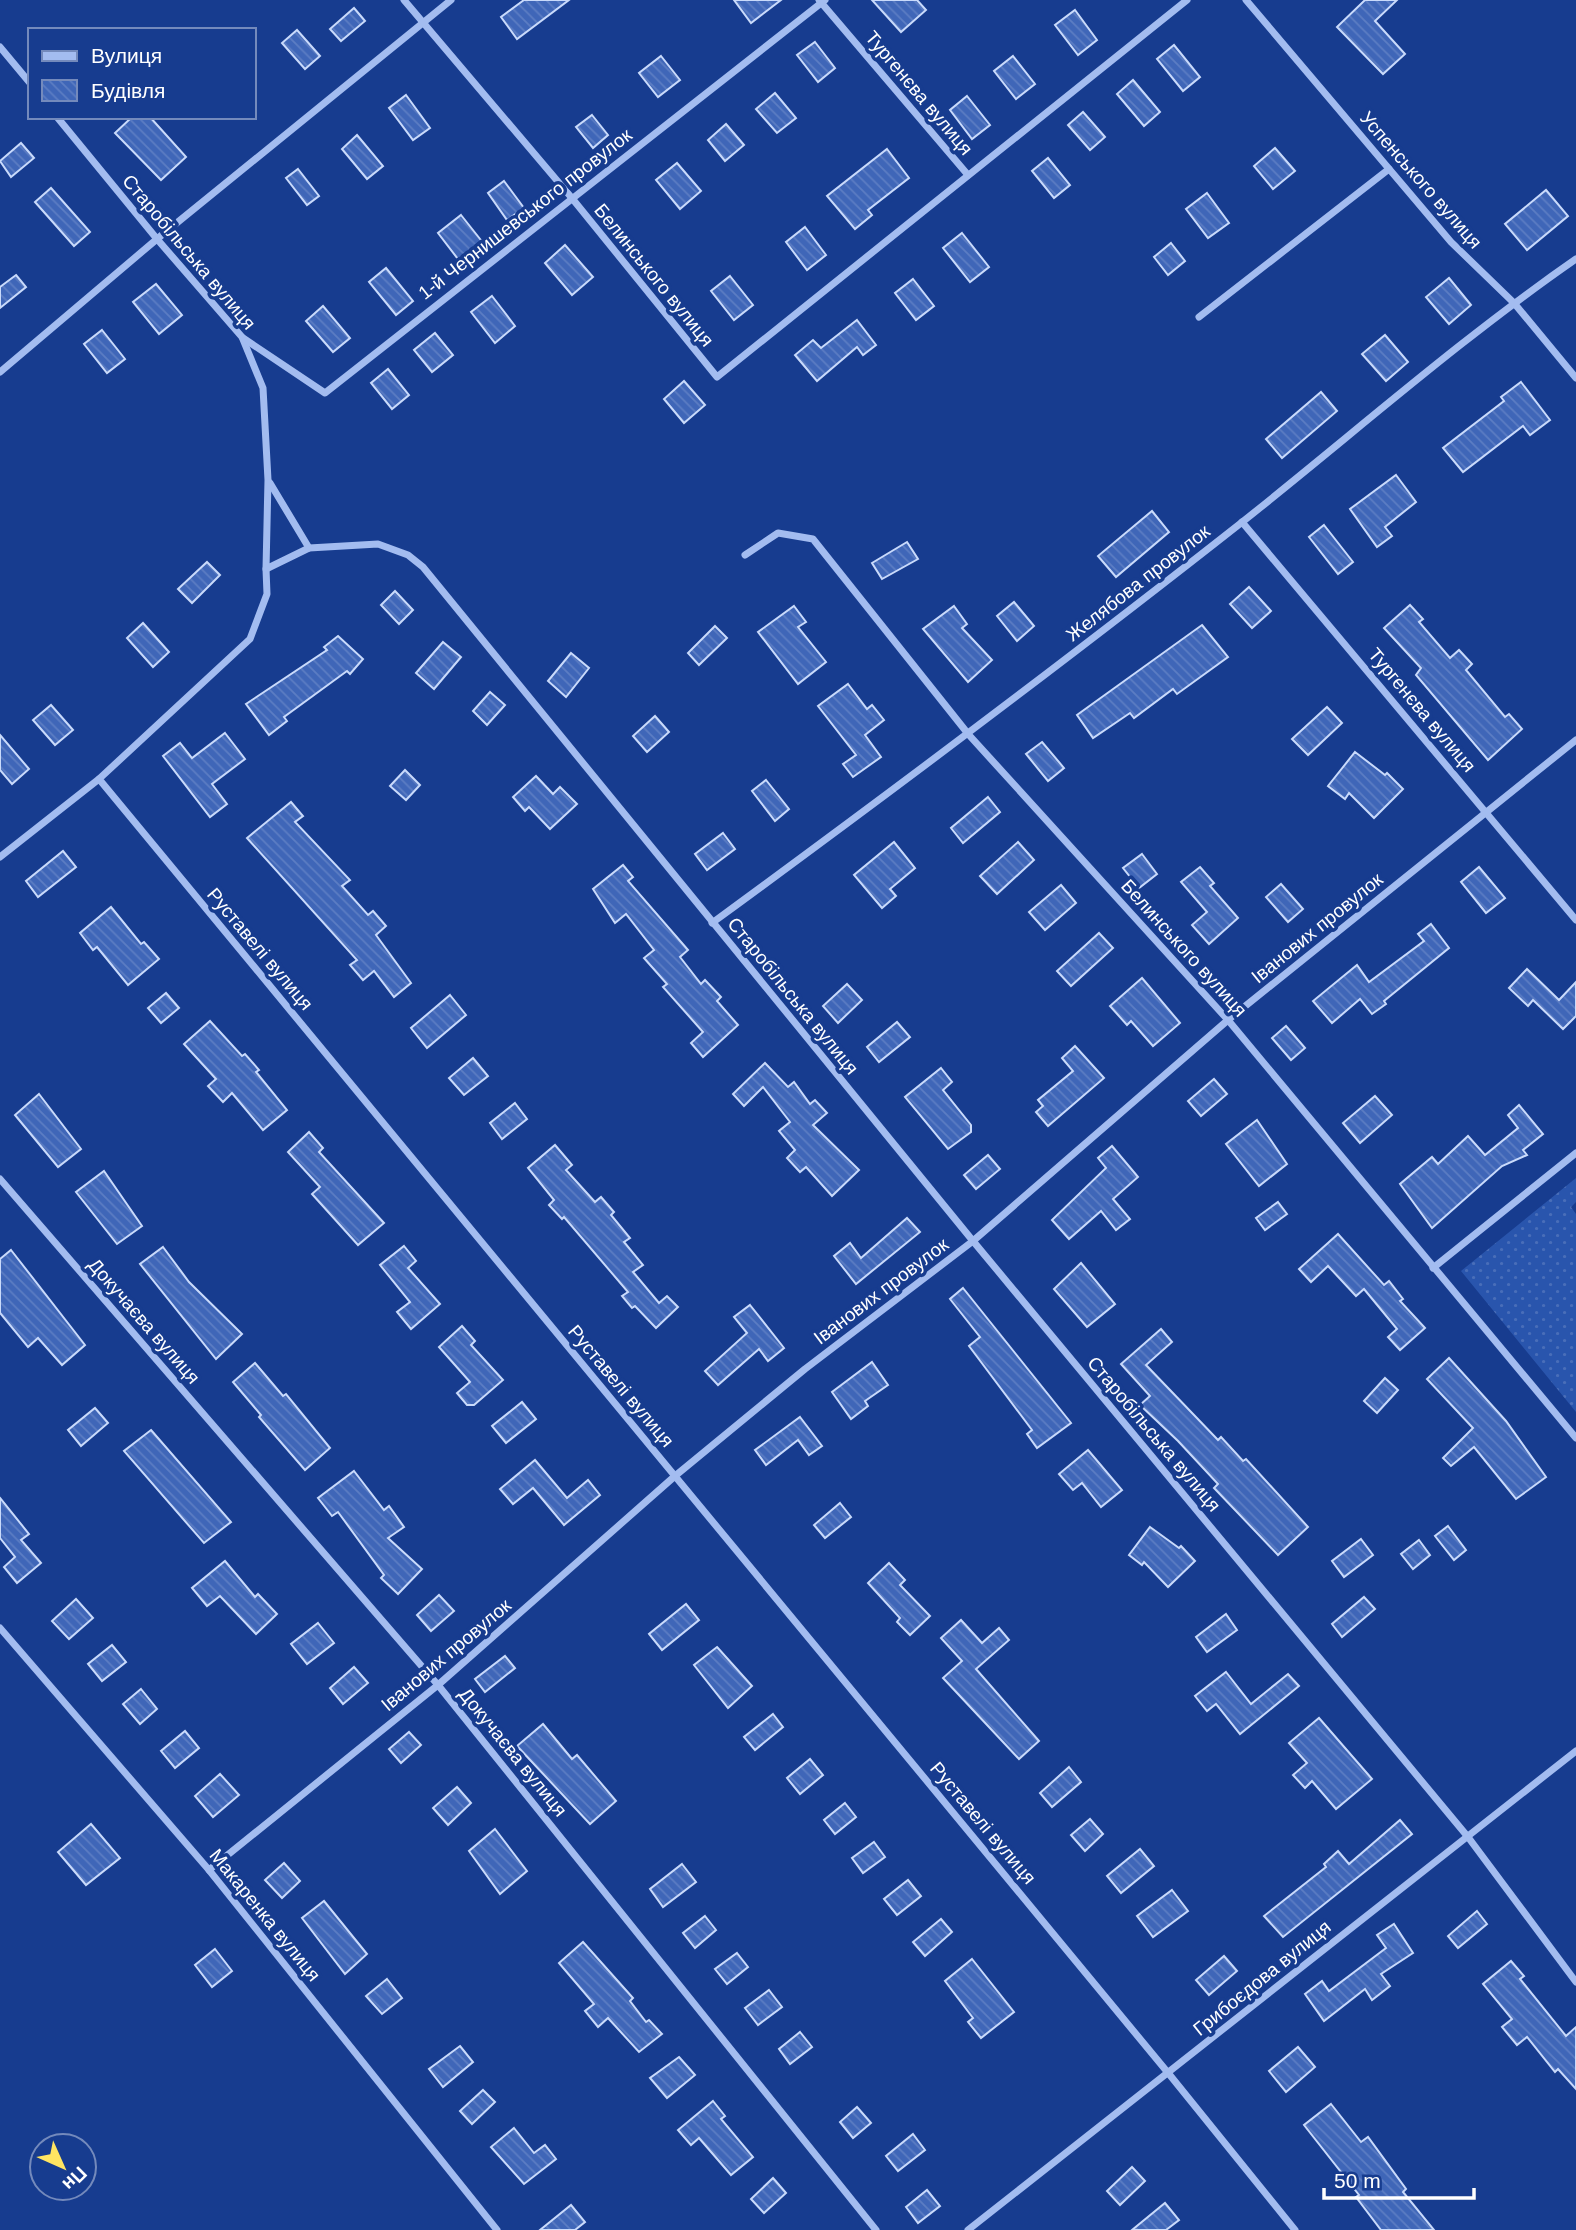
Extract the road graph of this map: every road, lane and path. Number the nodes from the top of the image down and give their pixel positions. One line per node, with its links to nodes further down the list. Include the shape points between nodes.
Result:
1 (404, 0): 6 (street, Белинського вулиця)
2 (451, 0): 6 (street)
3 (1187, 0): 11 (street)
4 (1246, 0): 10 (street, Успенського вулиця)
5 (821, 1): 11 (street, Тургенєва вулиця); 12 (street, 1-й Чернишевського провулок)
6 (424, 23): 12 (street, Белинського вулиця); 13 (street)
7 (0, 47): 8 (street)
8 (28, 81)
9 (59, 119): 13 (street, Старобільська вулиця)
10 (1389, 169): 15 (street, Успенського вулиця, via 1451,242); 16 (street)
11 (968, 176): 12 (street, Белинського вулиця, via 717,377)
12 (571, 197): 17 (street, 1-й Чернишевського провулок, via 326,393)
13 (157, 239): 17 (street, Старобільська вулиця); 18 (street)
14 (1576, 259): 15 (street, Желябова провулок)
15 (1514, 303): 19 (street, Успенського вулиця); 21 (street, Желябова провулок)
16 (1199, 317)
17 (242, 337): 20 (street, Старобільська вулиця, via 263,388)
18 (0, 372)
19 (1576, 378)
20 (268, 480): 22 (street); 24 (street, Старобільська вулиця)
21 (1242, 522): 25 (street, Желябова провулок); 28 (street, Тургенєва вулиця)
22 (309, 548): 24 (street, Старобільська вулиця); 31 (street, Старобільська вулиця, via 378,544 408,555 423,567)
23 (745, 555): 25 (street, Белинського вулиця, via 778,533 813,539)
24 (266, 569): 27 (street, via 267,594 250,639)
25 (969, 735): 31 (street, Желябова провулок); 32 (street, Белинського вулиця)
26 (1576, 740): 28 (street, Іванових провулок)
27 (99, 779): 29 (street); 38 (street, Руставелі вулиця)
28 (1487, 812): 30 (street, Тургенєва вулиця); 32 (street, Іванових провулок)
29 (0, 857)
30 (1576, 920)
31 (712, 923): 35 (street, Старобільська вулиця)
32 (1228, 1020): 35 (street, Іванових провулок); 36 (street, Белинського вулиця)
33 (1576, 1153): 36 (street)
34 (0, 1179): 40 (street, Докучаєва вулиця)
35 (973, 1241): 38 (street, Іванових провулок, via 805,1368); 42 (street, Старобільська вулиця)
36 (1433, 1268): 37 (street, Белинського вулиця)
37 (1576, 1438)
38 (675, 1476): 40 (street, Іванових провулок); 45 (street, Руставелі вулиця)
39 (0, 1628): 43 (street, Макаренка вулиця)
40 (438, 1685): 43 (street, Іванових провулок); 47 (street, Докучаєва вулиця)
41 (1576, 1751): 42 (street, Грибоєдова вулиця)
42 (1468, 1837): 44 (street, Старобільська вулиця); 45 (street, Грибоєдова вулиця)
43 (209, 1870): 46 (street, Макаренка вулиця)
44 (1576, 1982)
45 (1169, 2074): 48 (street, Грибоєдова вулиця); 49 (street, Руставелі вулиця)
46 (497, 2230)
47 (876, 2230)
48 (968, 2230)
49 (1295, 2230)

